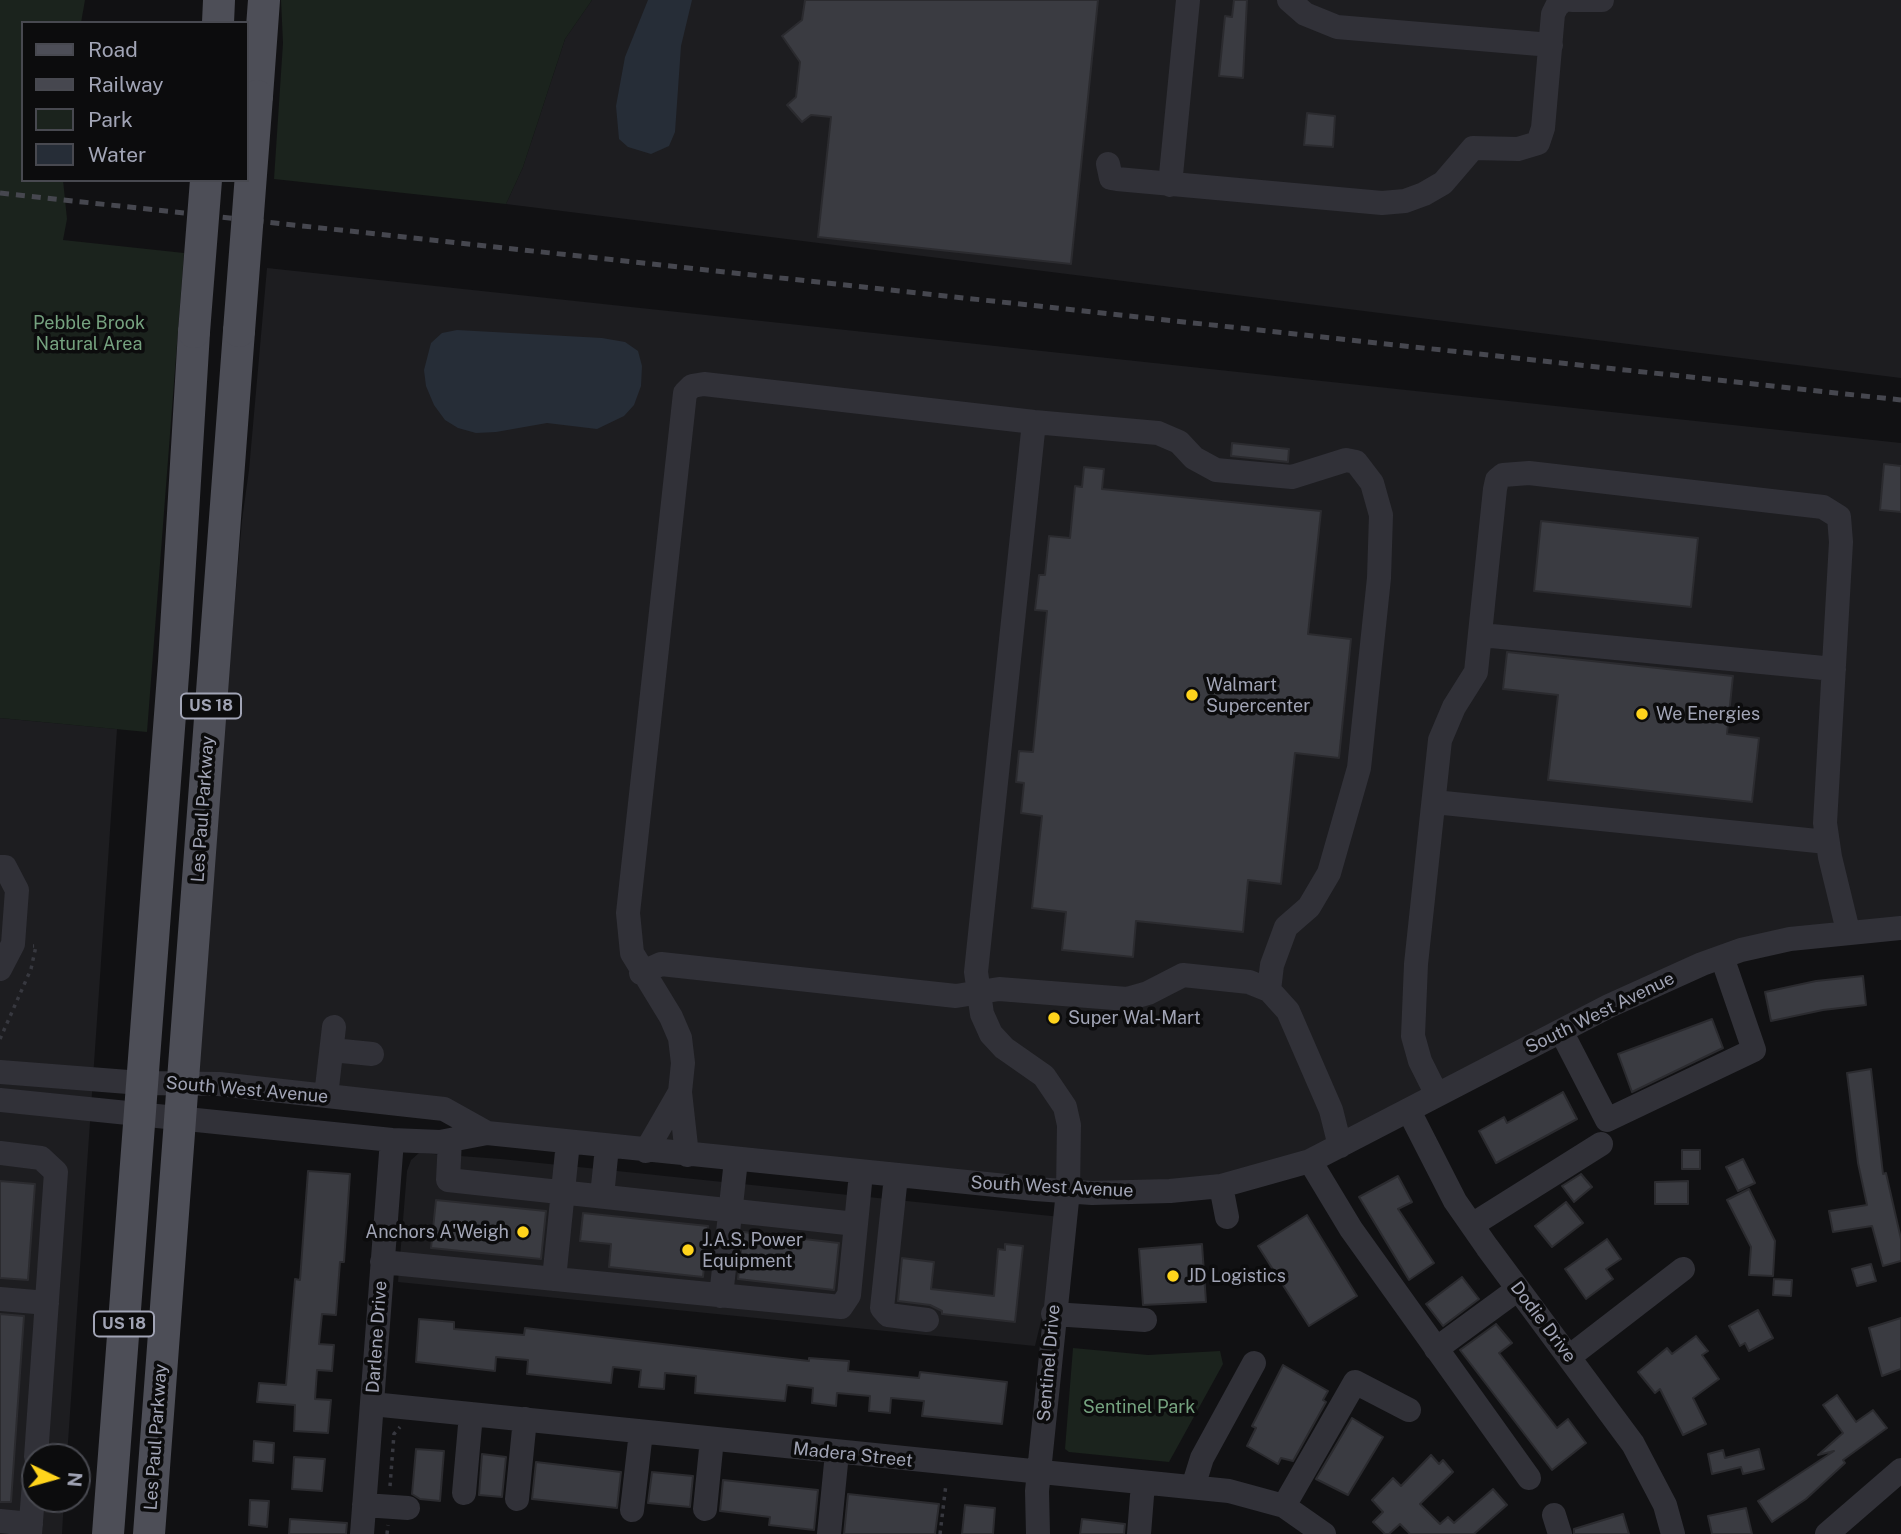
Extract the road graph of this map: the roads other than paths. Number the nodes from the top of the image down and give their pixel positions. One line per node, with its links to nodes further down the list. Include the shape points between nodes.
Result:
1 (219, 0): 8 (main road)
2 (264, 0): 32 (main road, Les Paul Parkway / US 18, bridge, via 239,331)
3 (1188, 0): 11 (street)
4 (1289, 0): 9 (street, via 1305,14 1337,27)
5 (1564, 0): 9 (street, via 1553,14)
6 (1572, 0): 7 (street)
7 (1602, 0)
8 (218, 21)
9 (1551, 44): 11 (street, via 1538,143 1518,149 1473,148 1443,183 1405,201 1382,203)
10 (1108, 164): 11 (street, via 1111,178)
11 (1156, 179)
12 (206, 182): 32 (main road, Les Paul Parkway / US 18, bridge, via 174,662)
13 (1034, 422): 23 (street, via 704,384 685,393 628,913 632,953); 24 (street, via 1158,432 1216,470 1292,477 1346,460 1356,462 1371,483 1381,515 1379,578 1359,768 1329,873 1309,907 1286,927 1272,965); 25 (street, Sentinel Drive, via 977,952)
14 (1481, 635): 15 (street); 15 (street, via 1497,480 1513,472 1529,473 1832,510 1842,527); 16 (street, via 1476,672 1440,740)
15 (1834, 669): 17 (street)
16 (1434, 802): 17 (street, via 1472,811 1615,826); 30 (street, via 1415,976 1422,1031 1420,1061)
17 (1827, 842): 20 (street)
18 (0, 867): 22 (street, via 5,867 18,890 13,944)
19 (1901, 928): 20 (street, South West Avenue)
20 (1848, 931): 21 (street, South West Avenue, via 1790,939)
21 (1721, 957): 26 (street, South West Avenue, via 1643,989); 26 (street, via 1754,1050 1607,1120)
22 (0, 968)
23 (641, 972): 25 (street, via 661,964 956,996); 29 (street, via 664,1004 680,1038)
24 (1269, 990): 25 (street, via 1250,982 1183,975 1127,999); 40 (street, via 1288,1011 1331,1110)
25 (978, 991): 51 (street, Sentinel Drive, via 992,1034 1044,1076 1065,1107)
26 (1561, 1031): 30 (street, South West Avenue)
27 (372, 1054): 31 (street, via 333,1038)
28 (0, 1072): 32 (street, South West Avenue)
29 (680, 1092): 42 (street); 44 (street)
30 (1437, 1095): 34 (street, South West Avenue)
31 (326, 1096): 32 (street, South West Avenue); 35 (street, South West Avenue, via 444,1109)
32 (159, 1099): 33 (street, South West Avenue); 36 (street, South West Avenue); 92 (main road, Les Paul Parkway / US 18); 93 (main road, Les Paul Parkway / US 18, via 155,1461)
33 (0, 1100)
34 (1409, 1111): 40 (street, South West Avenue); 56 (street, Dodie Drive)
35 (487, 1133): 37 (street, South West Avenue); 38 (street, South West Avenue)
36 (392, 1140): 37 (street, South West Avenue); 57 (street, Darlene Drive)
37 (450, 1140): 50 (street, via 448,1180)
38 (568, 1142): 41 (street, South West Avenue); 50 (street)
39 (1601, 1144): 56 (street)
40 (1340, 1146): 46 (street, South West Avenue)
41 (607, 1147): 42 (street, South West Avenue); 52 (street)
42 (646, 1151): 44 (street, South West Avenue)
43 (0, 1153): 63 (street, via 41,1158 56,1172)
44 (687, 1156): 45 (street, South West Avenue)
45 (736, 1160): 47 (street, South West Avenue); 53 (street)
46 (1310, 1161): 49 (street, South West Avenue); 67 (street, via 1350,1229)
47 (861, 1173): 48 (street, South West Avenue); 55 (street)
48 (896, 1176): 51 (street, South West Avenue); 65 (street, via 884,1312)
49 (1221, 1186): 51 (street, South West Avenue); 54 (street)
50 (563, 1192): 52 (street); 59 (street)
51 (1068, 1192): 64 (street, Sentinel Drive)
52 (602, 1196): 53 (street)
53 (730, 1210): 55 (street); 61 (street)
54 (1227, 1217)
55 (856, 1224): 61 (street, via 849,1295 841,1307)
56 (1472, 1225): 60 (street, Dodie Drive)
57 (382, 1262): 59 (street); 70 (street, Darlene Drive)
58 (1683, 1269): 68 (street)
59 (554, 1279): 61 (street)
60 (1518, 1289): 67 (street); 68 (street, Dodie Drive)
61 (721, 1296)
62 (0, 1299): 63 (street)
63 (47, 1303): 76 (street)
64 (1053, 1314): 66 (street, via 1114,1314); 79 (street, Sentinel Drive)
65 (926, 1320)
66 (1145, 1320)
67 (1436, 1349): 80 (street)
68 (1569, 1357): 98 (street, Dodie Drive, via 1633,1444 1665,1506)
69 (1254, 1363): 82 (street, via 1202,1458)
70 (372, 1404): 72 (street, Madera Street); 85 (street, Darlene Drive)
71 (1409, 1410): 90 (street, via 1355,1382)
72 (471, 1414): 73 (street, Madera Street); 83 (street)
73 (525, 1419): 74 (street, Madera Street); 84 (street)
74 (646, 1433): 75 (street, Madera Street); 88 (street)
75 (712, 1439): 77 (street, Madera Street); 87 (street)
76 (37, 1443)
77 (837, 1453): 79 (street, Madera Street); 95 (street)
78 (1901, 1470): 99 (street)
79 (1039, 1474): 81 (street, Madera Street); 96 (street, Sentinel Drive)
80 (1529, 1478)
81 (1143, 1483): 82 (street, Madera Street); 97 (street)
82 (1193, 1487): 90 (street, Madera Street, via 1230,1491)
83 (464, 1493)
84 (516, 1499)
85 (364, 1505): 86 (street); 94 (street, Darlene Drive)
86 (398, 1507)
87 (705, 1509)
88 (637, 1510)
89 (0, 1521): 91 (street)
90 (1307, 1526)
91 (31, 1529)
92 (108, 1534)
93 (149, 1534)
94 (362, 1534)
95 (829, 1534)
96 (1038, 1534)
97 (1139, 1534)
98 (1673, 1534)
99 (1827, 1534)

